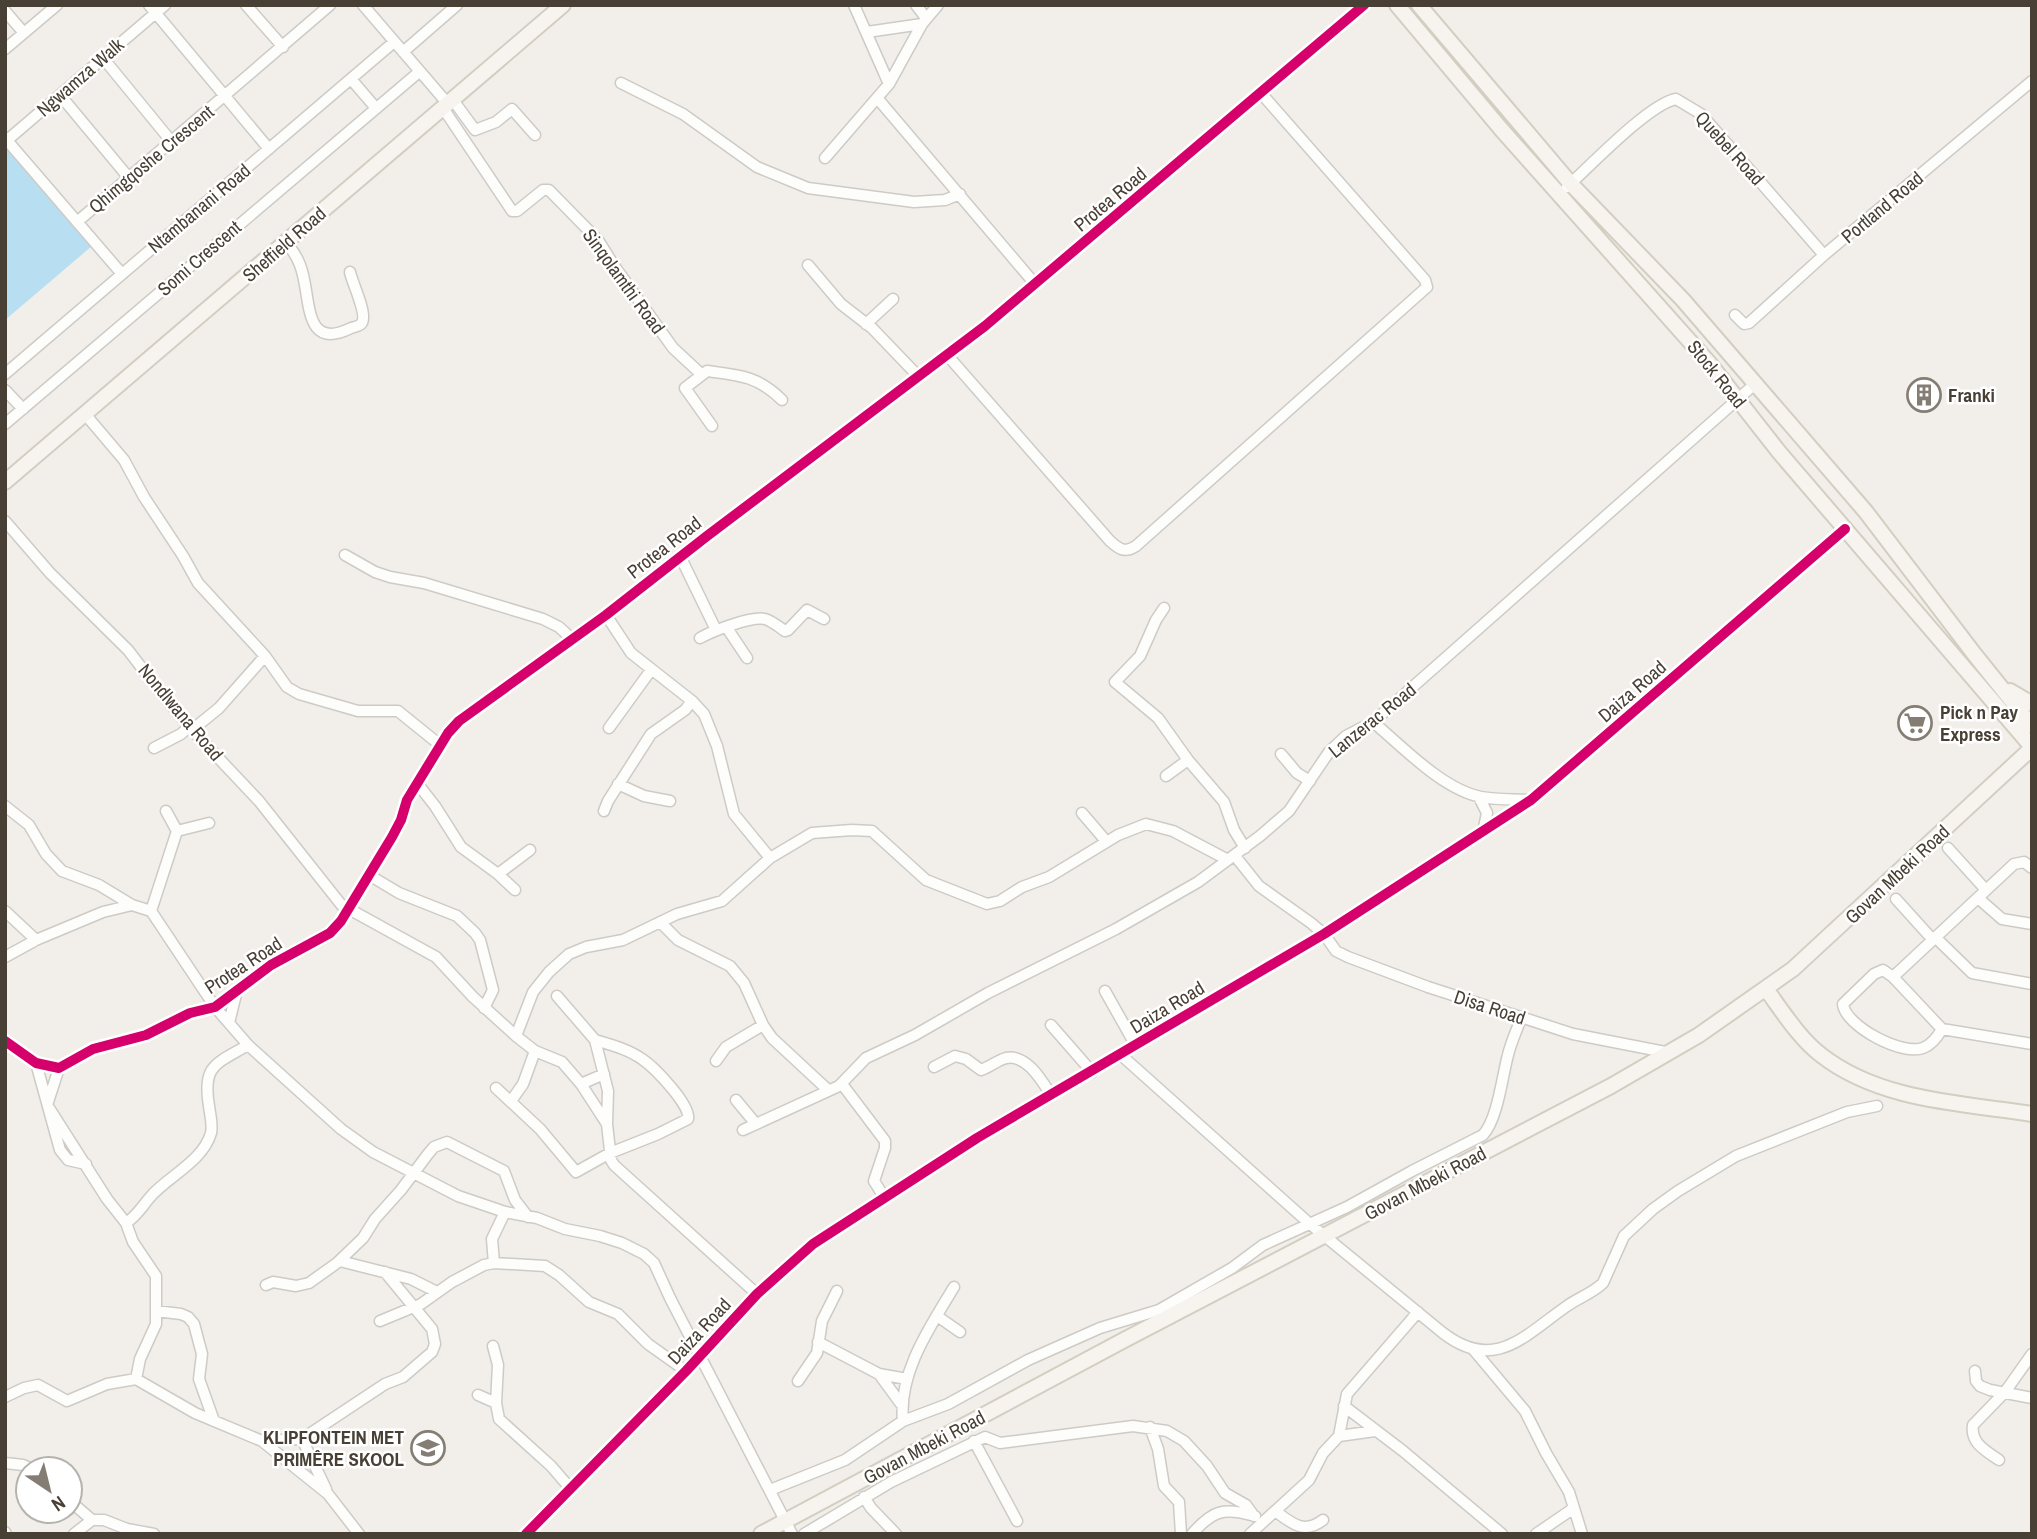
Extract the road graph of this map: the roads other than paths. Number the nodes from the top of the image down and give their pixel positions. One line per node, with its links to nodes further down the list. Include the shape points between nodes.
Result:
1 (57, 5): 18 (street)
2 (165, 5): 14 (street, Ngwamza Walk)
3 (246, 5): 20 (street)
4 (330, 5): 20 (street, Qhimgqoshe Crescent)
5 (457, 5): 22 (street)
6 (563, 5): 33 (main road, Sheffield Road)
7 (854, 5): 17 (street)
8 (916, 5): 16 (street)
9 (938, 5): 16 (street)
10 (1364, 5): 29 (street, Protea Road)
11 (1397, 5): 43 (main road, Stock Road)
12 (1419, 5): 41 (main road, Stock Road)
13 (368, 7): 19 (street, Sinqolamthi Road)
14 (152, 9): 23 (street, Ngwamza Walk); 31 (street)
15 (5, 11): 18 (street)
16 (924, 21): 17 (street); 28 (street)
17 (867, 32): 28 (street)
18 (24, 33): 21 (street)
19 (394, 42): 22 (street, Sinqolamthi Road); 25 (street, Ntambanani Road)
20 (283, 47): 31 (street, Qhimgqoshe Crescent)
21 (5, 49)
22 (403, 52): 24 (street, Sinqolamthi Road)
23 (103, 58): 30 (street, Ngwamza Walk); 37 (street)
24 (419, 72): 33 (street, Sinqolamthi Road); 34 (street, Somi Crescent)
25 (351, 79): 34 (street); 38 (street, Ntambanani Road)
26 (2032, 81): 46 (street, Portland Road)
27 (621, 83): 42 (street, via 683,114 757,167 808,188 914,202)
28 (889, 84): 32 (street)
29 (1260, 92): 50 (street, Protea Road); 54 (street, via 1427,287 1136,546 1123,551 1110,541)
30 (60, 95): 36 (street, Ngwamza Walk); 40 (street)
31 (225, 96): 37 (street, Qhimgqoshe Crescent); 38 (street)
32 (878, 99): 39 (street); 42 (street)
33 (448, 104): 35 (street, via 475,130 512,109); 45 (main road, Sheffield Road); 56 (street, Sinqolamthi Road, via 512,211 549,190 597,240 673,348)
34 (375, 107): 62 (street, Somi Crescent)
35 (535, 135)
36 (6, 140): 44 (street)
37 (171, 141): 40 (street, Qhimgqoshe Crescent)
38 (269, 149): 49 (street, Ntambanani Road)
39 (825, 158)
40 (129, 178): 44 (street, Qhimgqoshe Crescent)
41 (1571, 184): 43 (street, Quebel Road); 46 (street, Quebel Road, via 1651,111 1676,99 1701,114); 58 (main road, Stock Road)
42 (960, 194): 50 (street)
43 (1559, 195): 61 (main road, Stock Road)
44 (77, 222): 49 (street)
45 (286, 243): 48 (street, via 301,267 319,331 339,334 361,324 364,311); 63 (main road, Sheffield Road)
46 (1824, 255): 52 (street, Portland Road, via 1749,323)
47 (808, 265): 53 (street, via 841,304)
48 (350, 272)
49 (122, 274): 55 (street, Ntambanani Road)
50 (1035, 284): 54 (street, Protea Road)
51 (893, 299): 53 (street)
52 (1735, 315)
53 (866, 324): 57 (street)
54 (948, 356): 57 (street, Protea Road)
55 (5, 374)
56 (701, 374): 60 (street, via 709,371 758,380); 65 (street, via 685,388)
57 (919, 377): 70 (street, Protea Road)
58 (1756, 383): 61 (street, Lanzerac Road); 80 (main road, Stock Road, via 1866,512)
59 (5, 390): 62 (street)
60 (782, 400)
61 (1737, 400): 68 (main road, Stock Road); 83 (street, Lanzerac Road)
62 (23, 409): 64 (street, Somi Crescent)
63 (85, 414): 66 (main road, Sheffield Road); 77 (street, via 124,460 198,583)
64 (5, 424)
65 (712, 426)
66 (5, 482)
67 (5, 521): 85 (street, Nondlwana Road, via 120,640)
68 (1845, 529): 89 (main road, Stock Road); 97 (street, Daiza Road)
69 (345, 555): 76 (street, via 390,578 424,583 543,618)
70 (680, 556): 72 (street, Protea Road); 74 (street, via 702,606)
71 (1164, 608): 91 (street, via 1140,656 1115,682 1153,713)
72 (606, 615): 76 (street, Protea Road); 79 (street, via 631,653)
73 (824, 620): 74 (street, via 807,610 785,631 766,619)
74 (721, 629): 75 (street); 78 (street)
75 (700, 638)
76 (572, 639): 87 (street, Protea Road, via 460,721)
77 (265, 656): 85 (street, via 219,708); 87 (street, via 293,692 358,711 398,711)
78 (747, 658)
79 (652, 670): 81 (street); 86 (street)
80 (1992, 677): 82 (main road); 84 (main road, Stock Road)
81 (692, 701): 95 (street, via 651,734); 110 (street, via 711,730 734,814)
82 (2032, 704)
83 (1373, 722): 93 (street, Lanzerac Road, via 1339,742); 96 (street, via 1448,783)
84 (2032, 726)
85 (191, 728): 88 (street); 121 (street, Nondlwana Road, via 259,801)
86 (609, 728)
87 (440, 745): 94 (street, Protea Road)
88 (154, 748)
89 (2032, 748): 130 (main road, Govan Mbeki Road, via 1847,921)
90 (1281, 754): 93 (street)
91 (1188, 760): 92 (street); 107 (street, via 1224,802)
92 (1166, 776)
93 (1310, 781): 107 (street, Lanzerac Road, via 1289,811)
94 (417, 783): 113 (street, via 461,846); 114 (street, Protea Road)
95 (618, 784): 98 (street); 101 (street)
96 (1479, 797): 97 (street); 105 (street, via 1487,813)
97 (1531, 800): 105 (street, Daiza Road)
98 (670, 801)
99 (5, 806): 118 (street, via 29,825 49,859 62,871 99,885)
100 (166, 811): 104 (street)
101 (604, 811)
102 (1082, 813): 106 (street)
103 (209, 823): 104 (street)
104 (177, 831): 120 (street)
105 (1483, 833): 124 (street, Daiza Road)
106 (1106, 841): 110 (street, via 1049,877 987,904 926,880 868,830 812,833); 111 (street, via 1138,826 1153,825)
107 (1245, 848): 111 (street, Lanzerac Road)
108 (1948, 848): 116 (street)
109 (530, 850): 113 (street)
110 (770, 858): 122 (street, via 722,901)
111 (1232, 858): 124 (street, Disa Road, via 1259,886); 157 (street, Lanzerac Road, via 1116,929 861,1061)
112 (2032, 868): 116 (street, via 2024,862 2014,864)
113 (498, 874): 115 (street)
114 (369, 875): 121 (street, Protea Road); 135 (street, via 398,893 457,916 475,933 493,990)
115 (515, 890)
116 (1982, 894): 123 (street, via 2002,919); 125 (street)
117 (1896, 899): 125 (street)
118 (132, 905): 120 (street); 126 (street)
119 (5, 911): 126 (street)
120 (151, 911): 134 (street)
121 (348, 911): 131 (street, Protea Road, via 323,939 271,965); 135 (street, via 436,957)
122 (660, 922): 138 (street, via 673,937 736,972); 141 (street, via 623,940 578,949 562,960 533,992)
123 (2032, 924)
124 (1324, 934): 136 (street, Disa Road, via 1336,951 1348,957); 146 (street, Daiza Road)
125 (1934, 939): 128 (street); 129 (street, via 1972,973)
126 (36, 940): 127 (street)
127 (5, 957)
128 (1893, 977): 140 (street); 140 (street, via 1883,970 1874,974 1844,1001 1845,1013 1882,1041 1917,1049 1926,1047)
129 (2032, 984)
130 (1766, 989): 148 (main road, Govan Mbeki Road); 165 (main road, via 1821,1056 1859,1079 1899,1093)
131 (237, 990): 134 (street, Protea Road); 137 (street)
132 (1105, 991): 146 (street)
133 (557, 996): 142 (street)
134 (215, 1007): 137 (street); 153 (street, Protea Road, via 190,1013 146,1035 93,1049)
135 (484, 1008): 141 (street)
136 (1521, 1018): 148 (street, Disa Road, via 1573,1034); 175 (street, via 1485,1134)
137 (229, 1023): 145 (street)
138 (763, 1025): 150 (street, via 726,1047); 159 (street, via 781,1048)
139 (1051, 1025): 154 (street)
140 (1942, 1029): 144 (street)
141 (516, 1036): 147 (street)
142 (595, 1040): 155 (street); 169 (street, via 643,1059 690,1114 678,1125)
143 (5, 1041): 151 (street)
144 (2032, 1044)
145 (248, 1045): 170 (street, via 341,1129); 174 (street, via 219,1063 208,1076 212,1123 205,1143 191,1163)
146 (1136, 1046): 149 (street, Daiza Road)
147 (535, 1051): 156 (street, via 562,1062); 162 (street)
148 (1670, 1053): 176 (main road, Govan Mbeki Road)
149 (1121, 1055): 154 (street, Daiza Road); 175 (street)
150 (716, 1061)
151 (36, 1063): 153 (street); 163 (street)
152 (934, 1067): 160 (street, via 955,1056 981,1070 1014,1058 1030,1067)
153 (59, 1068): 163 (street)
154 (1092, 1072): 160 (street, Daiza Road)
155 (604, 1074): 156 (street); 166 (street)
156 (581, 1084): 166 (street)
157 (842, 1084): 159 (street); 171 (street, via 885,1141 874,1181)
158 (496, 1088): 162 (street)
159 (828, 1090): 167 (street)
160 (1051, 1095): 171 (street, Daiza Road)
161 (736, 1100): 167 (street)
162 (511, 1101): 169 (street, via 576,1172)
163 (49, 1105): 174 (street)
164 (1877, 1106): 193 (street, via 1847,1112 1717,1167 1631,1229 1598,1288 1514,1344 1490,1351)
165 (2032, 1114)
166 (607, 1124): 169 (street)
167 (756, 1124): 168 (street)
168 (743, 1130)
169 (610, 1153): 184 (street, via 618,1170)
170 (414, 1173): 172 (street, via 458,1196); 173 (street, via 435,1147 452,1143 504,1171 515,1200); 177 (street)
171 (884, 1197): 184 (street, Daiza Road, via 813,1244)
172 (505, 1212): 173 (street); 178 (street, via 492,1239)
173 (528, 1217): 195 (street, via 622,1243 651,1259)
174 (126, 1223): 186 (street, via 156,1276)
175 (1310, 1224): 176 (street); 210 (street, via 1263,1245 1159,1310 1100,1328 1028,1360 948,1404)
176 (1326, 1236): 187 (street); 230 (main road, Govan Mbeki Road, via 1126,1339)
177 (340, 1261): 179 (street); 180 (street, via 309,1283)
178 (494, 1262): 183 (street); 196 (street, via 552,1270 589,1302 618,1314 648,1344)
179 (384, 1272): 183 (street); 185 (street)
180 (265, 1285)
181 (954, 1287): 188 (street)
182 (837, 1291): 191 (street, via 822,1321)
183 (437, 1292): 185 (street)
184 (757, 1294): 195 (street, Daiza Road)
185 (414, 1307): 189 (street); 214 (street, via 435,1337 429,1356)
186 (156, 1311): 199 (street, via 156,1324); 209 (street, via 181,1314 194,1324 202,1354 199,1379)
187 (1418, 1312): 193 (street); 208 (street, via 1347,1394)
188 (937, 1316): 190 (street); 200 (street)
189 (380, 1321)
190 (960, 1332)
191 (818, 1342): 198 (street); 201 (street, via 817,1353)
192 (493, 1346): 206 (street, via 498,1365)
193 (1472, 1349): 222 (street, via 1525,1411)
194 (2032, 1354): 202 (street)
195 (701, 1355): 196 (street, Daiza Road); 219 (street)
196 (686, 1371): 218 (street, Daiza Road)
197 (1975, 1371): 202 (street, via 1980,1386)
198 (879, 1374): 200 (street); 207 (street)
199 (136, 1379): 204 (street, via 107,1384 67,1401 38,1385); 209 (street)
200 (907, 1379): 207 (street)
201 (798, 1381)
202 (2005, 1392): 205 (street); 217 (street, via 1972,1429 1976,1443)
203 (478, 1395): 206 (street)
204 (5, 1397)
205 (2032, 1398)
206 (496, 1403): 218 (street, via 499,1419)
207 (901, 1404): 210 (street)
208 (1344, 1406): 212 (street); 213 (street)
209 (214, 1421): 216 (street)
210 (904, 1421): 219 (street, via 845,1460)
211 (1150, 1427): 215 (street, via 1000,1443 987,1436); 225 (street, via 1174,1433 1184,1441 1225,1493 1246,1505); 239 (street, via 1164,1486 1178,1499)
212 (1375, 1431): 213 (street); 242 (street)
213 (1339, 1436): 223 (street, via 1309,1480)
214 (302, 1439): 216 (street); 220 (street)
215 (974, 1440): 221 (street); 228 (street)
216 (262, 1441): 220 (street)
217 (1999, 1460)
218 (570, 1488): 235 (street, Daiza Road)
219 (770, 1490): 230 (street)
220 (328, 1493): 234 (street)
221 (864, 1497): 237 (street); 238 (street)
222 (1574, 1508): 243 (street); 244 (street)
223 (1275, 1511): 227 (street, via 1303,1527); 229 (street)
224 (84, 1513): 226 (street)
225 (1254, 1516): 229 (street); 240 (street, via 1216,1513)
226 (92, 1520): 231 (street, via 104,1520); 232 (street)
227 (1323, 1520)
228 (1017, 1521)
229 (1264, 1522): 241 (street)
230 (789, 1527): 236 (main road, Govan Mbeki Road)
231 (127, 1532): 233 (street)
232 (74, 1534)
233 (154, 1534)
234 (359, 1534)
235 (526, 1534)
236 (761, 1534)
237 (804, 1534)
238 (896, 1534)
239 (1181, 1534)
240 (1192, 1534)
241 (1250, 1534)
242 (1502, 1534)
243 (1536, 1534)
244 (1582, 1534)

